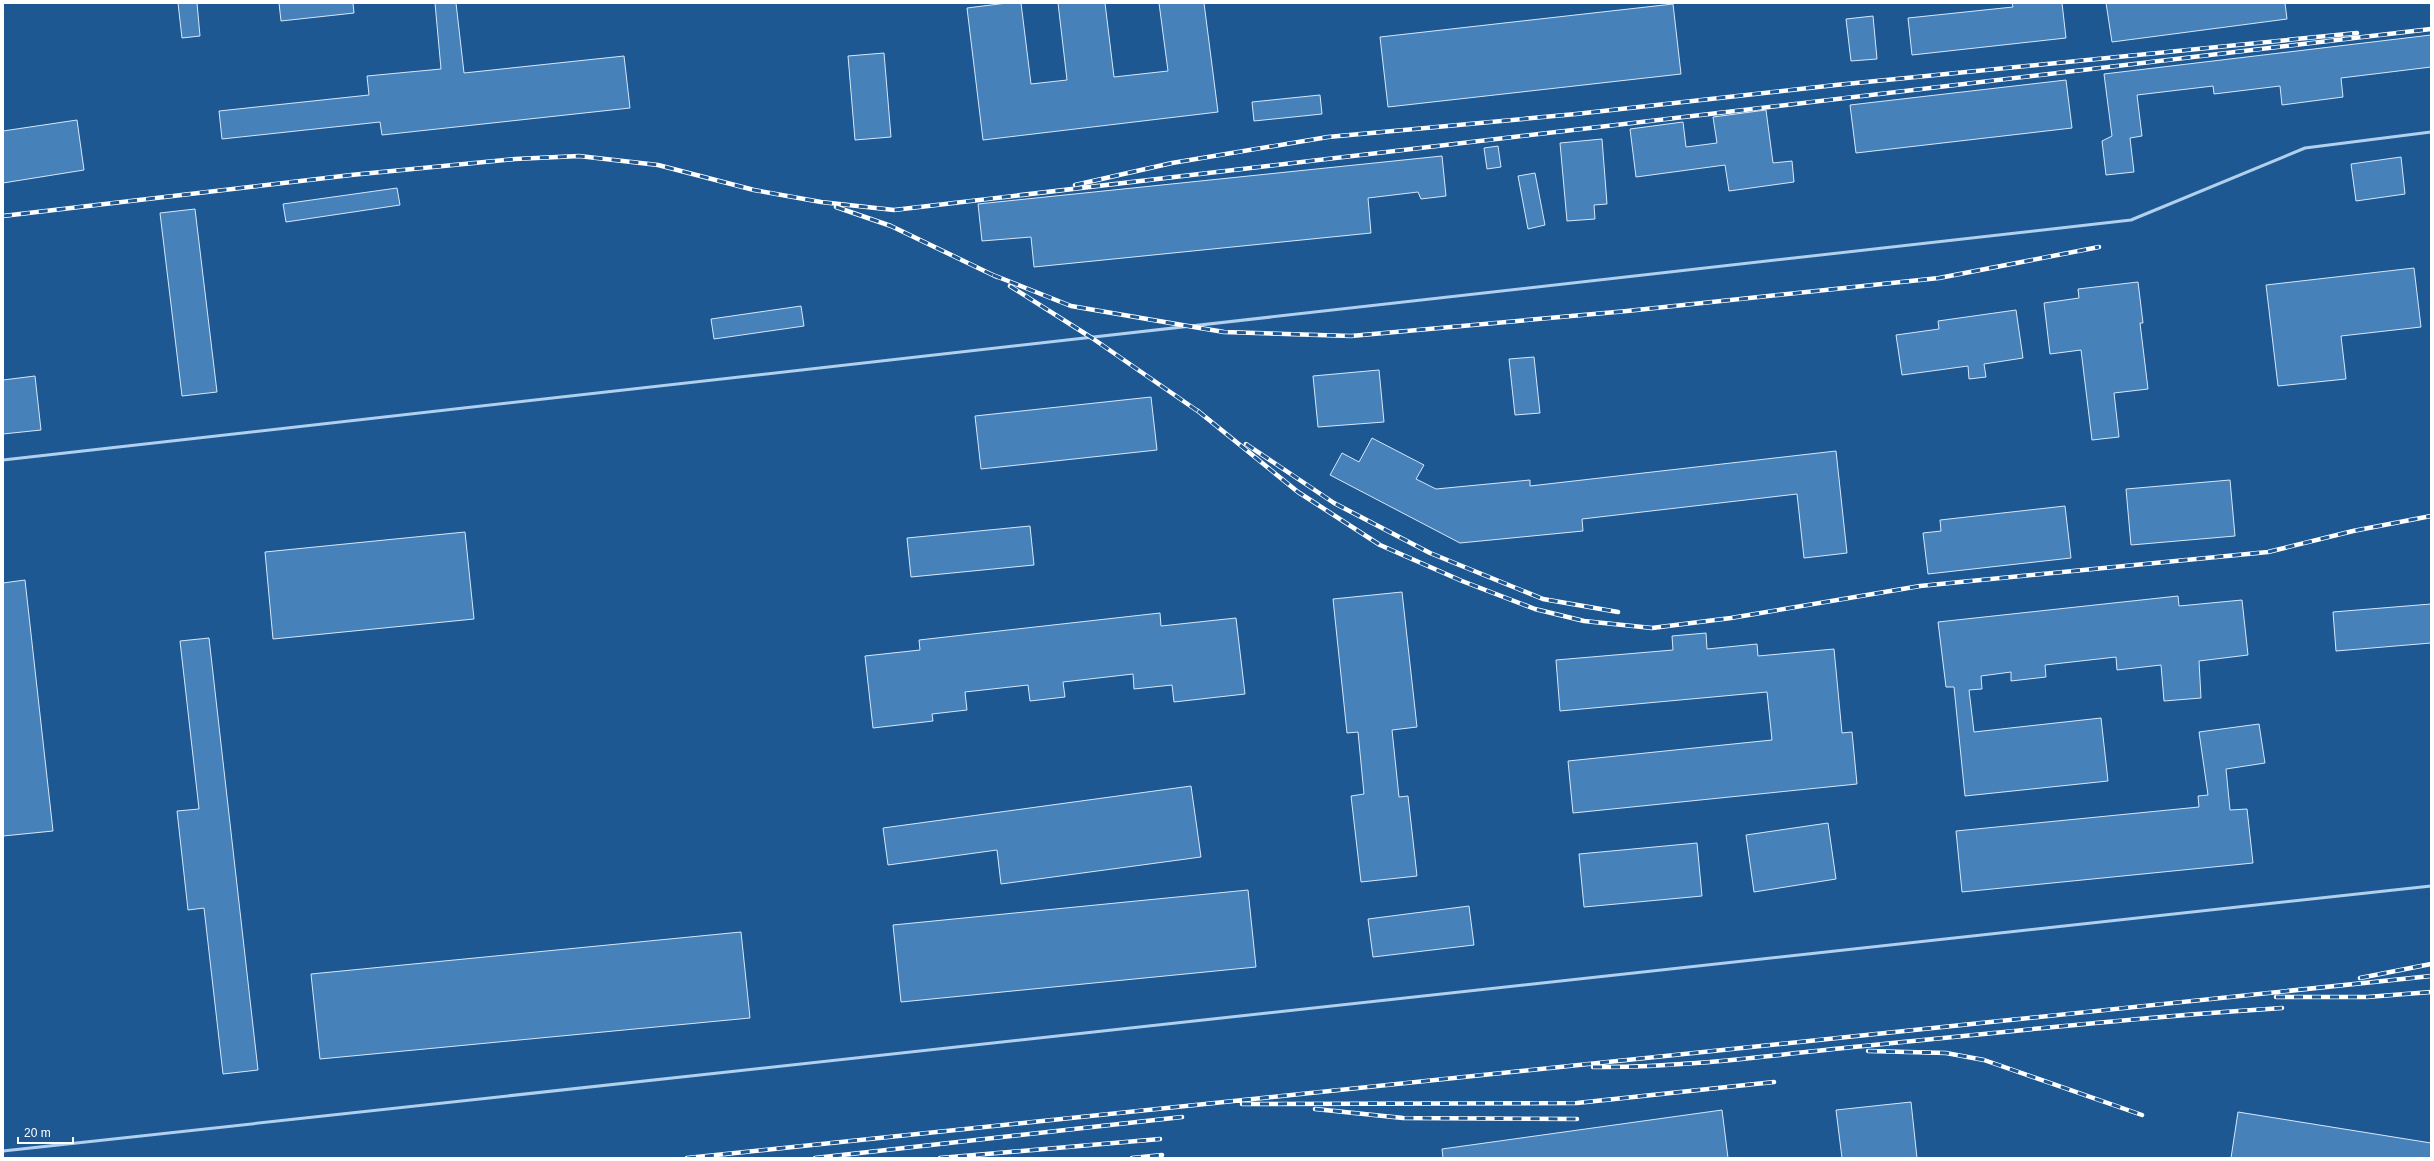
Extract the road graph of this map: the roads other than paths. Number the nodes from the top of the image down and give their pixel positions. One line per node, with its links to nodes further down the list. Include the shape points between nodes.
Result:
1 (2431, 132): 2 (lane, via 2305,148 2131,220)
2 (3, 460)
3 (2431, 886): 4 (lane)
4 (3, 1151)

